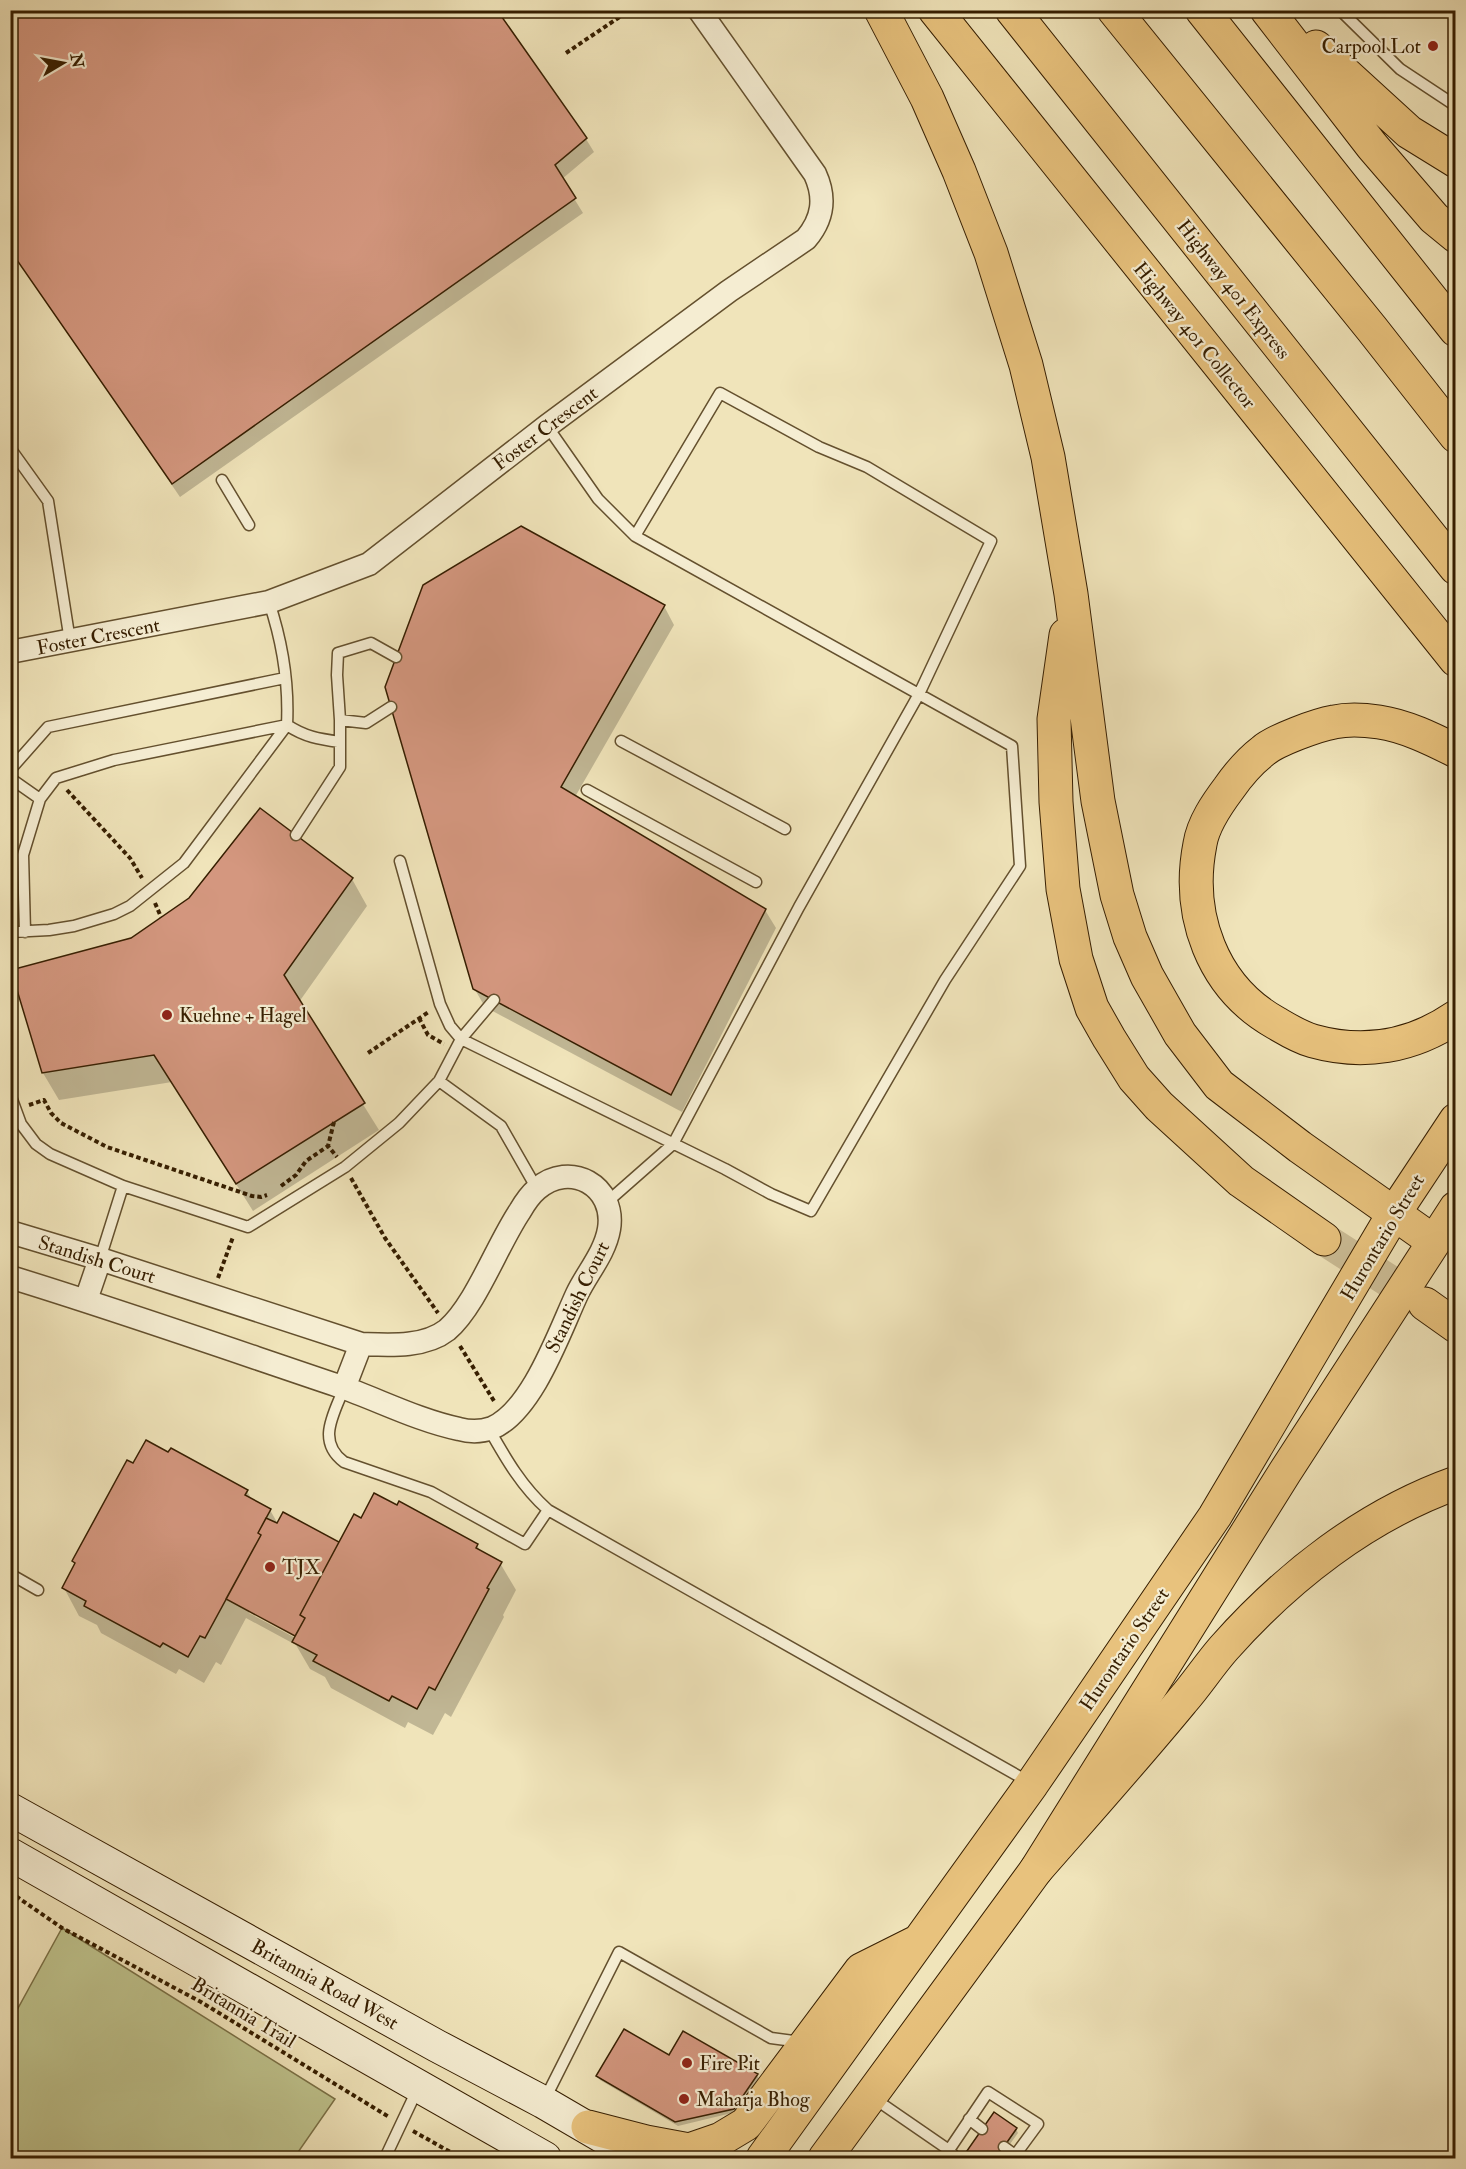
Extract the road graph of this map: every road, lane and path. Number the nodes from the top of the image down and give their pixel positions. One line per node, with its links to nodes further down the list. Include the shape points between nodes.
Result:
1 (630, 10): 11 (path)
2 (699, 10): 16 (street, Foster Crescent, via 815,174 822,203 818,223 806,239 729,291)
3 (881, 10): 23 (main road, via 927,98 991,253 1026,365 1048,457)
4 (935, 10): 28 (main road, Highway 401 Collector)
5 (1012, 10): 22 (main road, Highway 401 Express)
6 (1114, 10): 17 (main road)
7 (1202, 10): 15 (main road)
8 (1267, 10): 14 (main road, via 1372,146 1434,218)
9 (1280, 10): 13 (main road, via 1409,132)
10 (1340, 10): 12 (lane, via 1400,69)
11 (566, 53)
12 (1455, 106)
13 (1455, 161)
14 (1455, 236)
15 (1455, 330)
16 (548, 426): 21 (lane, via 598,499); 24 (street, Foster Crescent, via 369,564)
17 (1455, 436)
18 (10, 448): 25 (lane, via 48,501)
19 (222, 480): 20 (lane)
20 (249, 525)
21 (635, 536): 30 (lane); 30 (lane, via 720,393 819,447 867,467 991,541)
22 (1455, 568)
23 (1071, 594): 70 (main road, via 1098,801 1117,895 1147,976 1179,1034 1219,1085); 72 (main road, via 1054,719 1056,802 1063,890 1076,960 1092,1008 1134,1077 1159,1106 1241,1181)
24 (269, 602): 25 (street, Foster Crescent); 29 (lane, via 277,625)
25 (70, 642): 26 (street, Foster Crescent)
26 (10, 652)
27 (396, 657): 32 (lane, via 371,643 338,653)
28 (1455, 660)
29 (285, 678): 33 (lane); 37 (lane, via 48,727)
30 (919, 694): 61 (lane, via 799,907); 61 (lane, via 1012,746 1020,866 945,980 811,1211)
31 (391, 707): 32 (lane, via 366,723)
32 (340, 720): 35 (lane)
33 (287, 725): 35 (lane, via 312,739); 39 (lane, via 114,760); 46 (lane, via 195,850)
34 (621, 741): 42 (lane)
35 (340, 742): 43 (lane, via 340,767)
36 (1455, 751): 52 (main road, via 1425,735 1380,722 1335,721 1263,750 1237,776 1215,807 1200,842 1196,879 1200,923 1212,958 1233,988 1261,1015 1300,1037 1337,1048 1371,1048 1412,1039)
37 (10, 770)
38 (10, 778): 41 (lane)
39 (56, 778): 41 (lane); 46 (path, via 130,858)
40 (587, 790): 45 (lane)
41 (40, 799): 49 (lane, via 23,855)
42 (785, 830)
43 (296, 835)
44 (400, 861): 51 (lane)
45 (756, 882)
46 (149, 889): 47 (path); 49 (lane, via 130,906 97,920)
47 (161, 917)
48 (10, 932): 49 (lane)
49 (25, 932)
50 (494, 1000): 54 (lane)
51 (440, 1004): 53 (path); 54 (lane)
52 (1455, 1017)
53 (419, 1018): 54 (path, via 428,1035); 55 (path)
54 (458, 1045): 56 (lane); 61 (lane)
55 (368, 1053)
56 (439, 1081): 63 (lane, via 399,1123); 66 (lane, via 501,1126)
57 (10, 1094): 58 (lane)
58 (15, 1108): 64 (lane, via 21,1124 44,1150); 67 (path, via 44,1100 61,1123 106,1147 252,1196)
59 (1455, 1120): 70 (main road, Hurontario Street)
60 (334, 1122): 62 (path)
61 (673, 1144): 68 (lane)
62 (328, 1146): 63 (path); 65 (path)
63 (345, 1167): 64 (lane, via 248,1227); 79 (path, via 385,1238)
64 (123, 1186): 74 (lane)
65 (278, 1188)
66 (537, 1189): 68 (street, Standish Court, via 556,1178 571,1176 586,1180); 79 (street, Standish Court, via 508,1228 468,1305)
67 (271, 1193)
68 (606, 1203): 82 (street, Standish Court, via 610,1216 607,1241 530,1392 517,1409)
69 (1455, 1208): 73 (main road, Hurontario Street)
70 (1394, 1215): 73 (main road); 87 (main road, Hurontario Street, via 1215,1516)
71 (10, 1232): 74 (street, Standish Court)
72 (1324, 1239)
73 (1433, 1240): 90 (main road, Hurontario Street)
74 (100, 1259): 76 (street); 80 (street, Standish Court)
75 (10, 1277): 76 (street)
76 (86, 1300): 81 (street)
77 (1425, 1304): 78 (main road)
78 (1455, 1326)
79 (449, 1328): 80 (street, Standish Court, via 421,1342); 82 (path)
80 (361, 1344): 81 (street)
81 (344, 1388): 82 (street, via 440,1425 475,1431); 84 (lane, via 328,1438 344,1462 431,1492 525,1544)
82 (497, 1424): 84 (lane, via 518,1478)
83 (1455, 1483): 90 (main road, via 1364,1529 1278,1592 1224,1648)
84 (548, 1510): 87 (lane)
85 (10, 1574): 86 (lane)
86 (38, 1590)
87 (1032, 1784): 92 (main road, Hurontario Street)
88 (10, 1809): 97 (main road, Britannia Road West)
89 (10, 1854): 95 (main road)
90 (1036, 1870): 96 (main road, Hurontario Street)
91 (10, 1892): 99 (path, Britannia Trail, via 62,1928 201,2001)
92 (919, 1941): 94 (main road, via 861,1970); 109 (main road, Hurontario Street)
93 (771, 2038): 94 (lane); 94 (lane); 97 (lane, via 619,1952)
94 (788, 2056): 100 (main road, via 746,2124 700,2147 689,2150)
95 (418, 2086): 99 (lane); 107 (main road)
96 (869, 2095): 103 (lane); 110 (main road, Hurontario Street)
97 (543, 2102): 100 (main road, Britannia Road West)
98 (969, 2119): 101 (lane); 103 (lane); 104 (lane, via 988,2092 1038,2124)
99 (401, 2124): 105 (lane); 106 (path, Britannia Trail)
100 (588, 2127): 108 (main road, Britannia Road West)
101 (982, 2129)
102 (1004, 2147): 104 (lane)
103 (949, 2156)
104 (1014, 2157)
105 (385, 2158)
106 (461, 2158)
107 (545, 2158)
108 (639, 2158)
109 (763, 2158)
110 (825, 2158)

